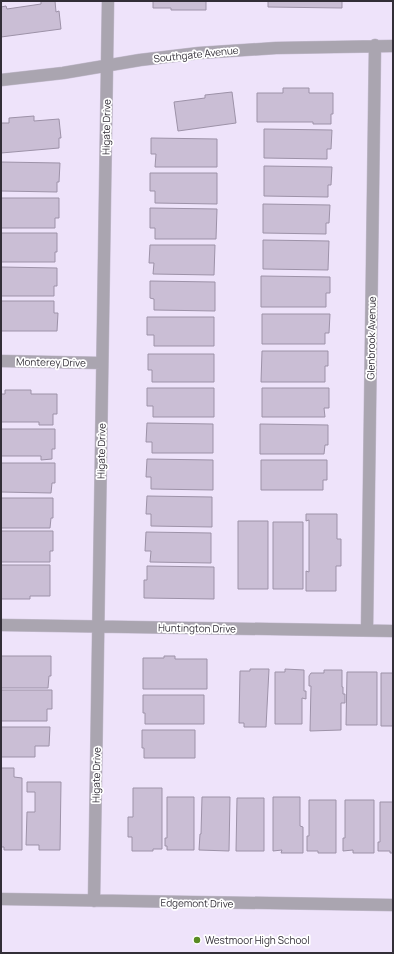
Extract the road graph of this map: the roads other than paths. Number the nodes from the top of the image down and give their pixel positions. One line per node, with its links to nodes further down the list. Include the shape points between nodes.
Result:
1 (108, 1): 4 (street, Higate Drive)
2 (375, 46): 3 (street, Southgate Avenue); 4 (street, Southgate Avenue, via 249,49 147,59); 10 (street, Glenbrook Avenue)
3 (393, 46)
4 (107, 66): 5 (street, Southgate Avenue); 7 (street, Higate Drive)
5 (1, 80)
6 (1, 361): 7 (street, Monterey Drive)
7 (102, 363): 9 (street, Higate Drive)
8 (1, 625): 9 (street, Huntington Drive)
9 (98, 626): 10 (street, Huntington Drive); 13 (street, Higate Drive)
10 (367, 630): 11 (street, Huntington Drive)
11 (393, 631)
12 (1, 899): 13 (street, Edgemont Drive)
13 (94, 901): 14 (street, Edgemont Drive)
14 (393, 905)

